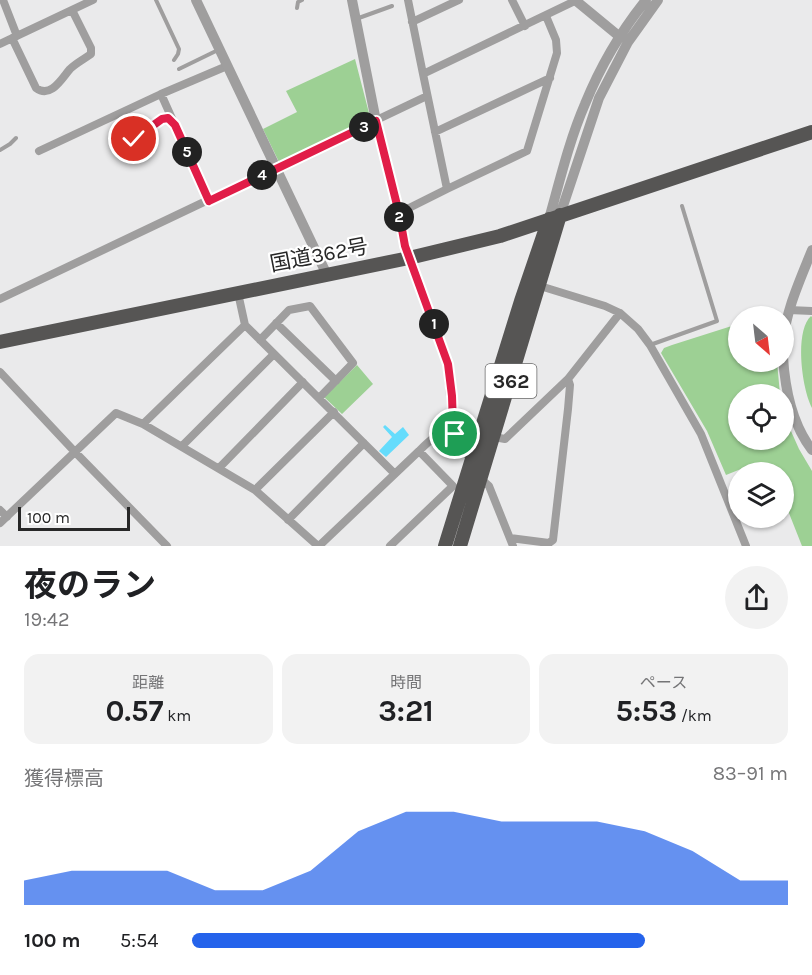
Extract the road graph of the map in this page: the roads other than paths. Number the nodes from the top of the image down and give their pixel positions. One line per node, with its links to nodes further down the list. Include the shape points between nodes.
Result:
1 (3, 0): 20 (street)
2 (93, 0): 15 (street)
3 (156, 0): 24 (lane, via 179,49)
4 (196, 0): 23 (street)
5 (302, 0): 14 (lane)
6 (352, 0): 17 (street)
7 (408, 0): 18 (street)
8 (459, 0): 18 (street)
9 (512, 0): 19 (street)
10 (645, 0): 21 (street)
11 (658, 0): 44 (street, via 628,42 599,98)
12 (575, 1): 16 (street); 21 (street)
13 (392, 6): 17 (lane)
14 (297, 8)
15 (72, 10): 20 (street); 20 (street, via 91,54 52,88 43,92 36,88)
16 (546, 16): 19 (street); 28 (street, via 557,48)
17 (356, 19): 31 (street)
18 (412, 22): 27 (street)
19 (525, 26): 27 (street)
20 (15, 37): 22 (street)
21 (620, 38): 44 (street, via 585,104 570,145)
22 (0, 44)
23 (219, 50): 25 (street); 26 (lane)
24 (174, 60)
25 (227, 66): 29 (street); 39 (street)
26 (179, 69)
27 (423, 74): 30 (street)
28 (549, 78): 33 (street); 40 (street, via 527,151)
29 (161, 94): 32 (street); 38 (street)
30 (428, 96): 31 (street); 33 (street)
31 (376, 121): 39 (street); 43 (street)
32 (175, 125): 36 (lane, via 168,118 162,119); 41 (street)
33 (435, 132): 40 (street)
34 (812, 132): 44 (highway, 国道362号)
35 (16, 138): 37 (lane)
36 (125, 147)
37 (0, 150)
38 (39, 151)
39 (276, 169): 41 (street); 47 (street)
40 (447, 189): 43 (street)
41 (209, 201): 50 (street)
42 (682, 206): 59 (lane, via 717,321)
43 (399, 213): 46 (street)
44 (554, 217): 46 (highway, 国道362号, via 500,236); 48 (highway, 362); 76 (highway, 362, via 521,302)
45 (812, 250): 51 (street)
46 (409, 258): 47 (highway, 国道362号); 69 (street, via 448,364)
47 (327, 275): 49 (highway, 国道362号)
48 (540, 286): 54 (street); 70 (highway, 362)
49 (238, 293): 56 (street); 58 (highway, 国道362号)
50 (0, 299)
51 (791, 306)
52 (794, 310): 53 (street)
53 (812, 311)
54 (620, 313): 59 (street); 63 (street)
55 (276, 323): 57 (street); 64 (street); 64 (street, via 289,310 310,306 353,363)
56 (245, 325): 57 (street); 68 (street)
57 (260, 340): 60 (street)
58 (0, 342)
59 (650, 345): 91 (street, via 702,434)
60 (274, 354): 65 (street); 72 (street)
61 (0, 372): 75 (street)
62 (784, 372): 73 (street, via 799,427)
63 (568, 380): 70 (street, via 505,439); 85 (street, via 553,540)
64 (336, 381): 66 (street)
65 (303, 382): 66 (street); 77 (street)
66 (319, 398): 67 (street)
67 (334, 412): 71 (street); 80 (street)
68 (144, 424): 72 (street); 75 (street, via 116,413)
69 (454, 430): 74 (street, via 435,436); 76 (street)
70 (494, 436): 79 (highway, 362)
71 (364, 443): 78 (street); 83 (street)
72 (182, 446): 77 (street)
73 (812, 450)
74 (419, 451): 78 (street); 88 (street, via 453,486)
75 (75, 452): 82 (street); 86 (street)
76 (472, 459): 89 (highway, 362)
77 (219, 468): 80 (street)
78 (395, 474): 87 (street)
79 (481, 478): 85 (street, via 489,486); 90 (highway, 362)
80 (255, 490): 83 (street)
81 (0, 510): 82 (street)
82 (7, 517): 84 (street)
83 (288, 520): 87 (street)
84 (0, 523)
85 (511, 542)
86 (167, 546)
87 (318, 546)
88 (390, 546)
89 (445, 546)
90 (460, 546)
91 (746, 546)

